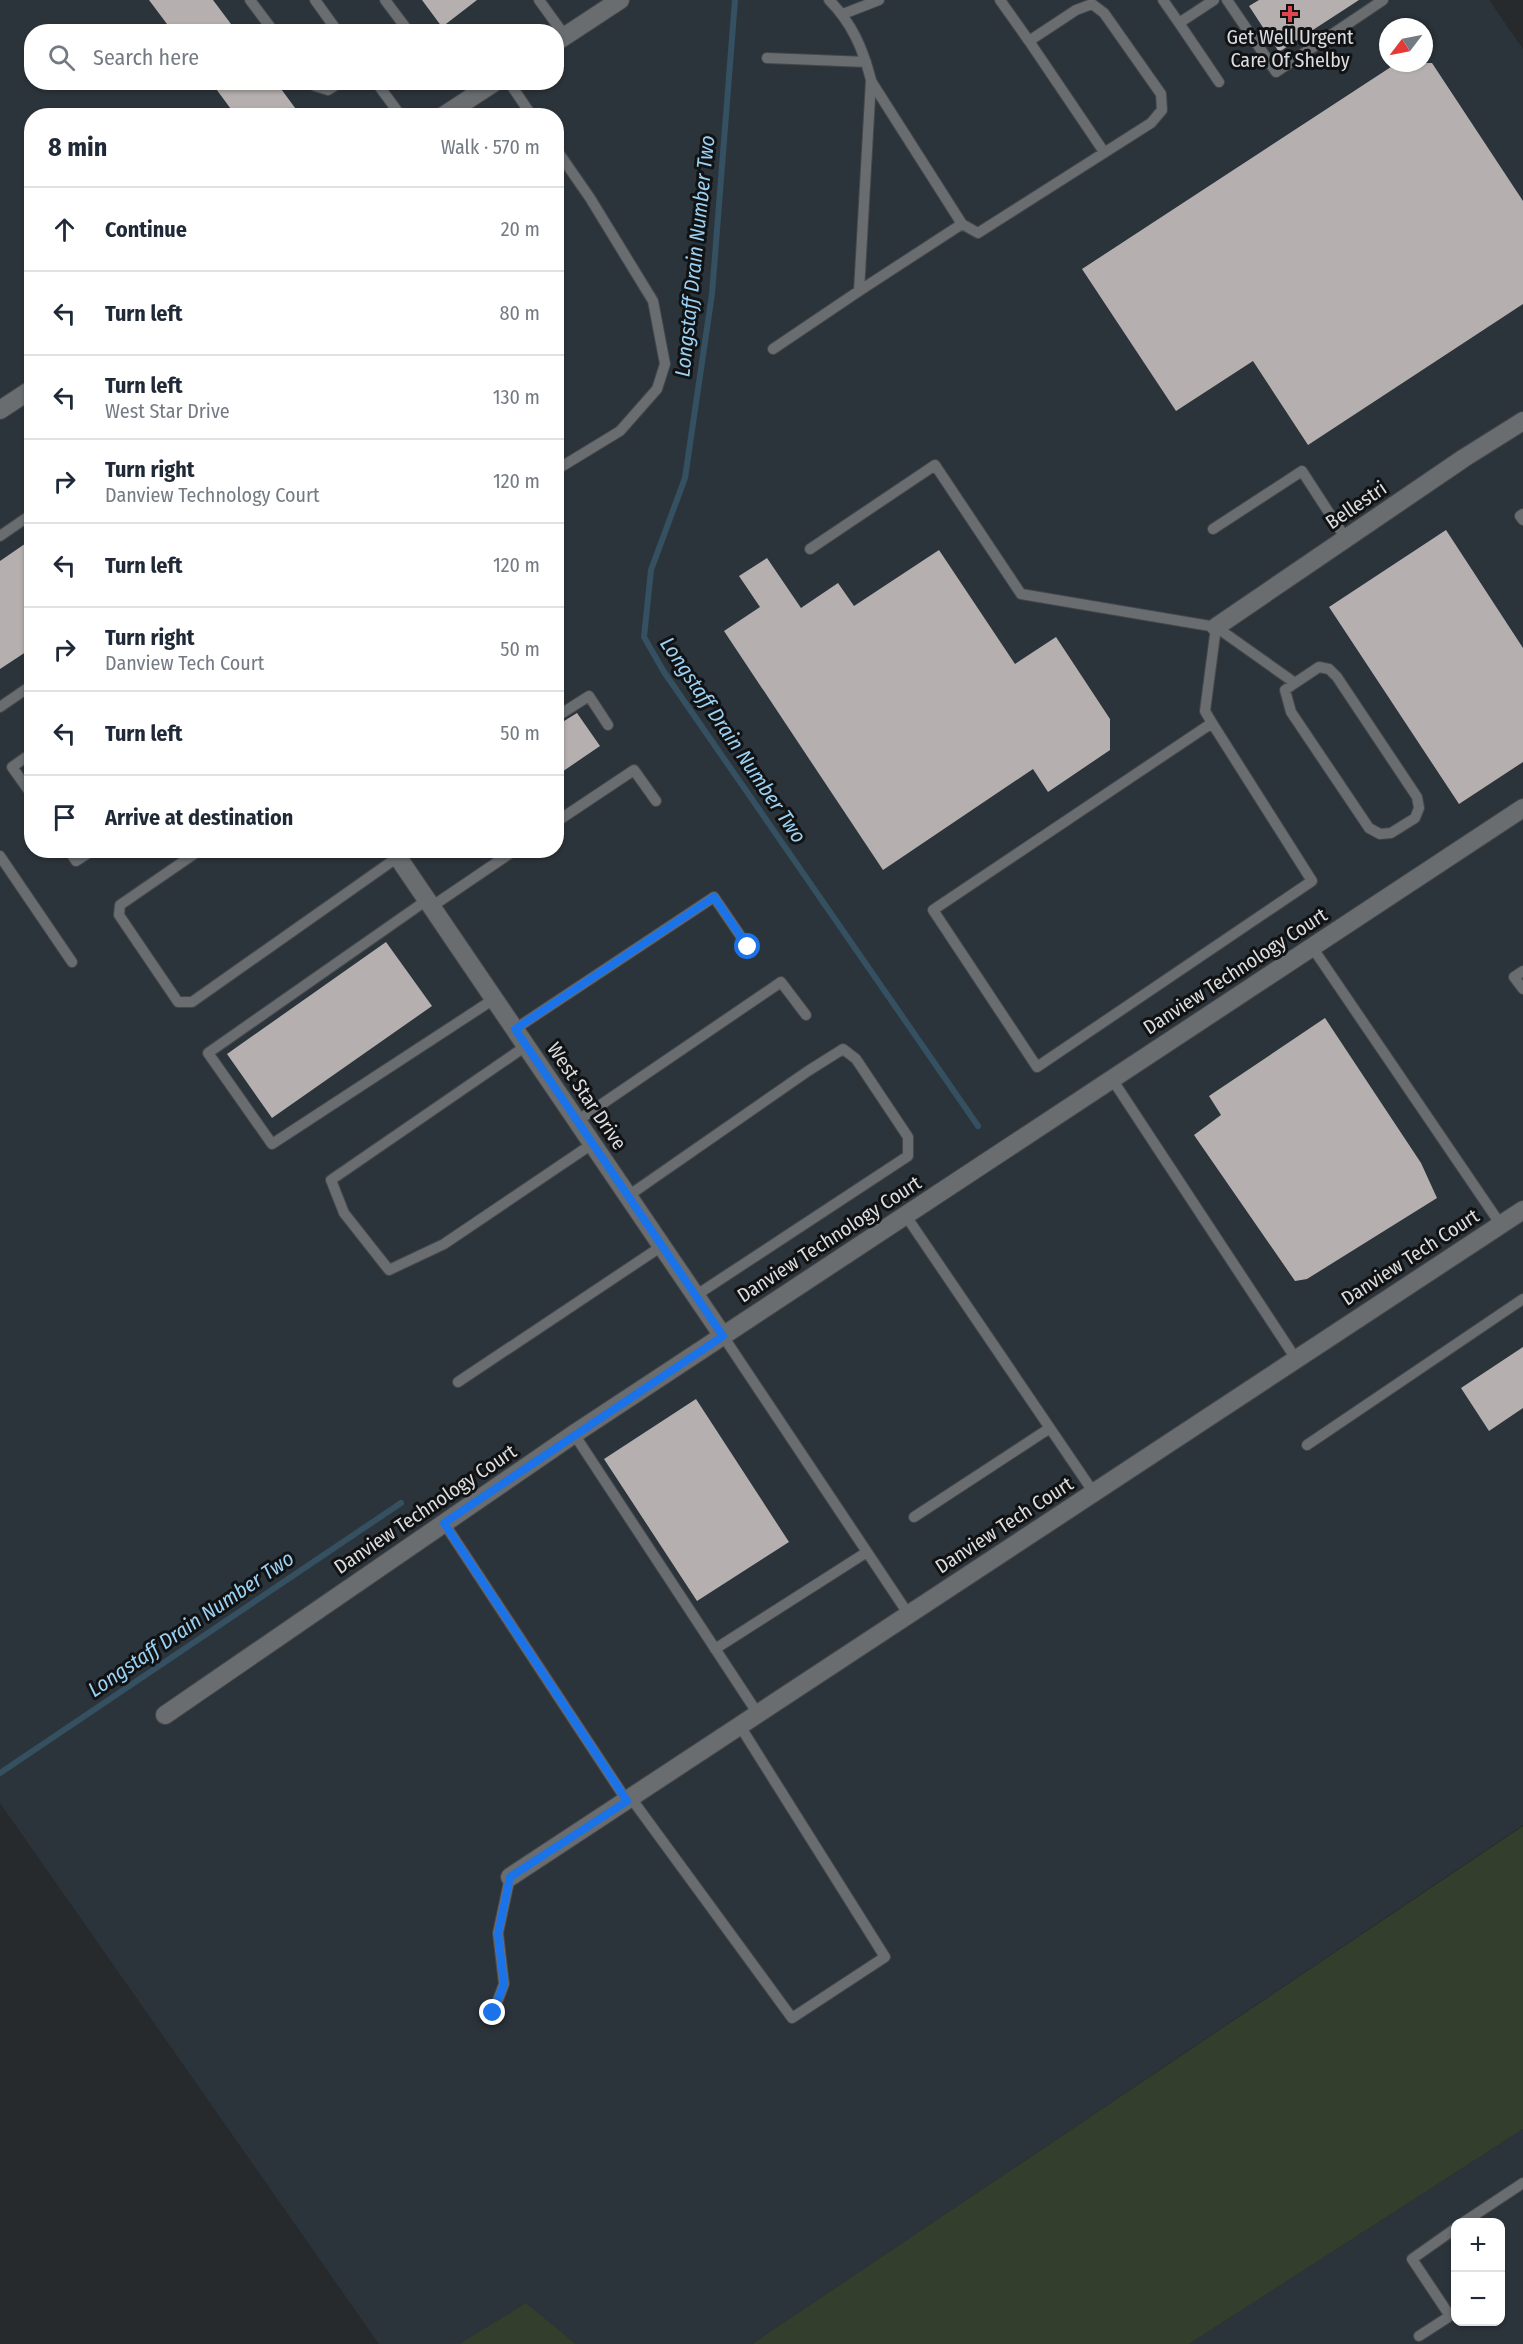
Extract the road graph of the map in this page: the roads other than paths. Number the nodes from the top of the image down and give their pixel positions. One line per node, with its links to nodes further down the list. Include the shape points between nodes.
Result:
1 (250, 0): 15 (lane)
2 (315, 0): 16 (lane)
3 (385, 0): 17 (lane)
4 (539, 0): 18 (lane)
5 (620, 0): 19 (street)
6 (829, 0): 13 (lane)
7 (879, 0): 13 (lane)
8 (1000, 0): 20 (lane)
9 (1163, 0): 14 (lane)
10 (1214, 0): 14 (lane)
11 (1227, 0): 12 (lane, via 1276,72)
12 (1383, 0)
13 (843, 14): 22 (lane)
14 (1179, 23): 24 (lane)
15 (268, 24)
16 (332, 24)
17 (403, 24)
18 (553, 24)
19 (564, 37)
20 (1029, 41): 31 (lane); 31 (lane, via 1092,4 1104,13 1161,94 1162,110 1151,123)
21 (767, 58): 22 (lane)
22 (866, 62): 23 (lane)
23 (870, 80): 33 (lane); 34 (lane)
24 (1219, 82)
25 (382, 90): 28 (lane)
26 (483, 90): 29 (street)
27 (514, 90): 30 (lane)
28 (395, 108)
29 (455, 108)
30 (526, 108)
31 (1104, 152): 33 (lane, via 978,233)
32 (564, 161): 39 (lane, via 653,301 665,364 657,389 620,431)
33 (962, 224): 34 (lane)
34 (859, 291): 35 (lane)
35 (773, 349)
36 (24, 394): 37 (street)
37 (0, 410)
38 (1523, 421): 45 (street, Bellestri)
39 (564, 465)
40 (1523, 514): 42 (lane)
41 (24, 520): 44 (lane)
42 (1523, 520)
43 (1213, 529): 45 (lane, via 1302,471)
44 (0, 536)
45 (1346, 539): 47 (street, Bellestri)
46 (810, 549): 47 (lane, via 935,465 1021,594)
47 (1216, 627): 48 (lane); 52 (lane, via 1205,711)
48 (1296, 683): 48 (lane, via 1285,690 1291,712 1369,828 1380,834 1391,833 1415,818 1419,808 1417,797 1337,677 1329,669 1319,667)
49 (24, 690): 50 (lane)
50 (0, 707)
51 (564, 712): 53 (lane, via 589,696)
52 (1212, 723): 52 (lane, via 1312,881 1037,1067 933,910)
53 (608, 725)
54 (24, 758): 55 (lane, via 12,766)
55 (24, 783)
56 (656, 801): 58 (lane, via 634,770)
57 (1523, 808): 66 (street, Danview Technology Court)
58 (564, 817)
59 (0, 856): 67 (lane)
60 (189, 858): 61 (lane, via 120,905 118,915 178,1002 192,1002)
61 (390, 858)
62 (399, 858): 64 (street, West Star Drive)
63 (502, 858): 64 (lane)
64 (429, 903): 70 (street, West Star Drive); 70 (lane, via 208,1053 272,1144)
65 (748, 947): 72 (lane, via 714,897)
66 (1312, 947): 74 (street, Danview Technology Court); 80 (lane)
67 (72, 962)
68 (1523, 970): 69 (lane, via 1514,977)
69 (1523, 989)
70 (494, 999): 72 (street, West Star Drive)
71 (806, 1015): 75 (lane, via 781,982)
72 (515, 1029): 73 (street, West Star Drive)
73 (526, 1046): 75 (street, West Star Drive); 76 (lane, via 331,1179 344,1213 389,1270 444,1244)
74 (1112, 1079): 79 (street, Danview Technology Court); 85 (lane)
75 (577, 1121): 76 (street, West Star Drive)
76 (592, 1144): 77 (street, West Star Drive)
77 (628, 1196): 81 (street, West Star Drive); 82 (lane, via 843,1049 856,1059 908,1137 908,1156)
78 (1523, 1210): 80 (street, Danview Tech Court)
79 (906, 1216): 84 (street, Danview Technology Court); 87 (lane)
80 (1501, 1225): 85 (street, Danview Tech Court)
81 (662, 1246): 82 (street, West Star Drive); 86 (lane)
82 (695, 1296): 84 (street, West Star Drive)
83 (1523, 1299): 89 (lane)
84 (723, 1336): 88 (street, Danview Technology Court); 93 (lane)
85 (1296, 1359): 90 (street, Danview Tech Court)
86 (458, 1382)
87 (1050, 1428): 90 (lane); 91 (lane)
88 (574, 1434): 92 (street, Danview Technology Court); 95 (lane)
89 (1307, 1445)
90 (1094, 1493): 94 (street, Danview Tech Court)
91 (914, 1517)
92 (444, 1523): 97 (street, Danview Technology Court); 99 (lane)
93 (867, 1552): 94 (lane); 95 (lane)
94 (909, 1615): 96 (street, Danview Tech Court)
95 (715, 1649): 96 (lane)
96 (758, 1714): 98 (street, Danview Tech Court)
97 (165, 1715)
98 (740, 1726): 99 (street, Danview Tech Court); 99 (lane, via 885,1957 876,1963 792,2018)
99 (629, 1799): 100 (street, Danview Tech Court)
100 (510, 1877): 101 (lane, via 498,1934 504,1984)
101 (493, 2013)
102 (1523, 2183): 103 (lane)
103 (1471, 2218)
104 (1451, 2231): 105 (lane, via 1412,2259 1450,2316)
105 (1419, 2336)

